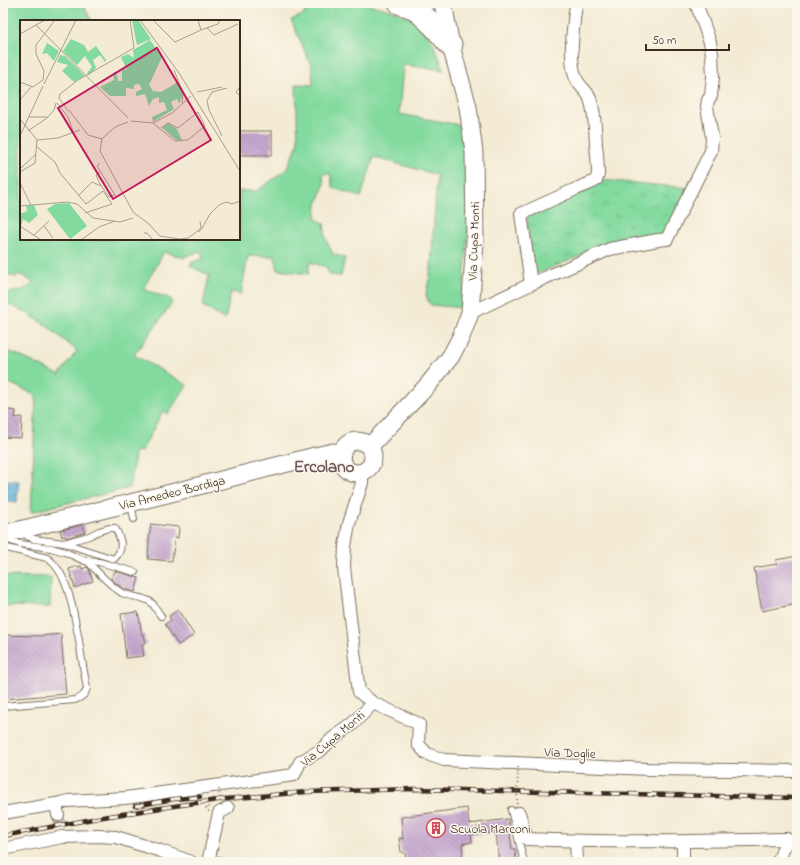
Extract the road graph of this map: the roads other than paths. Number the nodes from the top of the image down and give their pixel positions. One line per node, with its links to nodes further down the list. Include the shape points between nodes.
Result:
1 (400, 3): 5 (highway, via 415,8)
2 (443, 3): 5 (street, Via Cupa Monti)
3 (576, 3): 6 (street, via 572,58 575,77 586,91 592,107 598,175 593,182 522,214)
4 (696, 3): 6 (street, via 712,54 713,77 707,106 712,138 711,151 667,239 610,249)
5 (451, 46): 7 (street, Via Cupa Monti, via 468,107 474,152 475,242)
6 (531, 284): 7 (street)
7 (470, 313): 8 (street, Via Cupa Monti, via 451,356 428,385)
8 (369, 447): 9 (street, via 358,441 352,442 346,445); 10 (street, via 373,458 368,469)
9 (342, 454): 10 (street, via 345,468 350,472); 11 (street, Via Amedeo Bordiga, via 333,452 315,456)
10 (362, 473): 20 (street, Via Cupa Monti, via 362,483 349,523 344,568 359,692)
11 (130, 503): 12 (lane); 13 (street, Via Amedeo Bordiga)
12 (134, 519)
13 (23, 529): 14 (street, Via Amedeo Bordiga); 15 (lane, via 27,536 34,539)
14 (3, 535): 17 (lane, via 8,540 20,544 51,548)
15 (64, 543): 15 (lane, via 114,559 122,545 116,528 108,528)
16 (3, 547): 21 (lane, via 47,558 57,566 72,602 87,688 81,698 75,700)
17 (87, 561): 18 (lane); 19 (lane, via 103,578 123,593 152,603)
18 (135, 572)
19 (161, 616)
20 (373, 703): 22 (street, Via Doglie, via 418,724 418,744 428,754 444,760 648,769); 25 (street, Via Cupa Monti, via 353,724 321,750 300,762 294,775 125,798 68,801 57,809)
21 (3, 706)
22 (797, 771)
23 (224, 807): 30 (street, via 219,813)
24 (516, 809): 26 (street, via 526,839); 33 (lane)
25 (3, 813)
26 (576, 842): 27 (street); 34 (street)
27 (683, 842): 35 (street); 36 (street, via 787,839)
28 (3, 849): 29 (street, via 62,833 116,837)
29 (191, 862)
30 (208, 862)
31 (212, 862): 32 (lane)
32 (225, 862)
33 (524, 862)
34 (577, 862)
35 (683, 862)
36 (778, 862)

